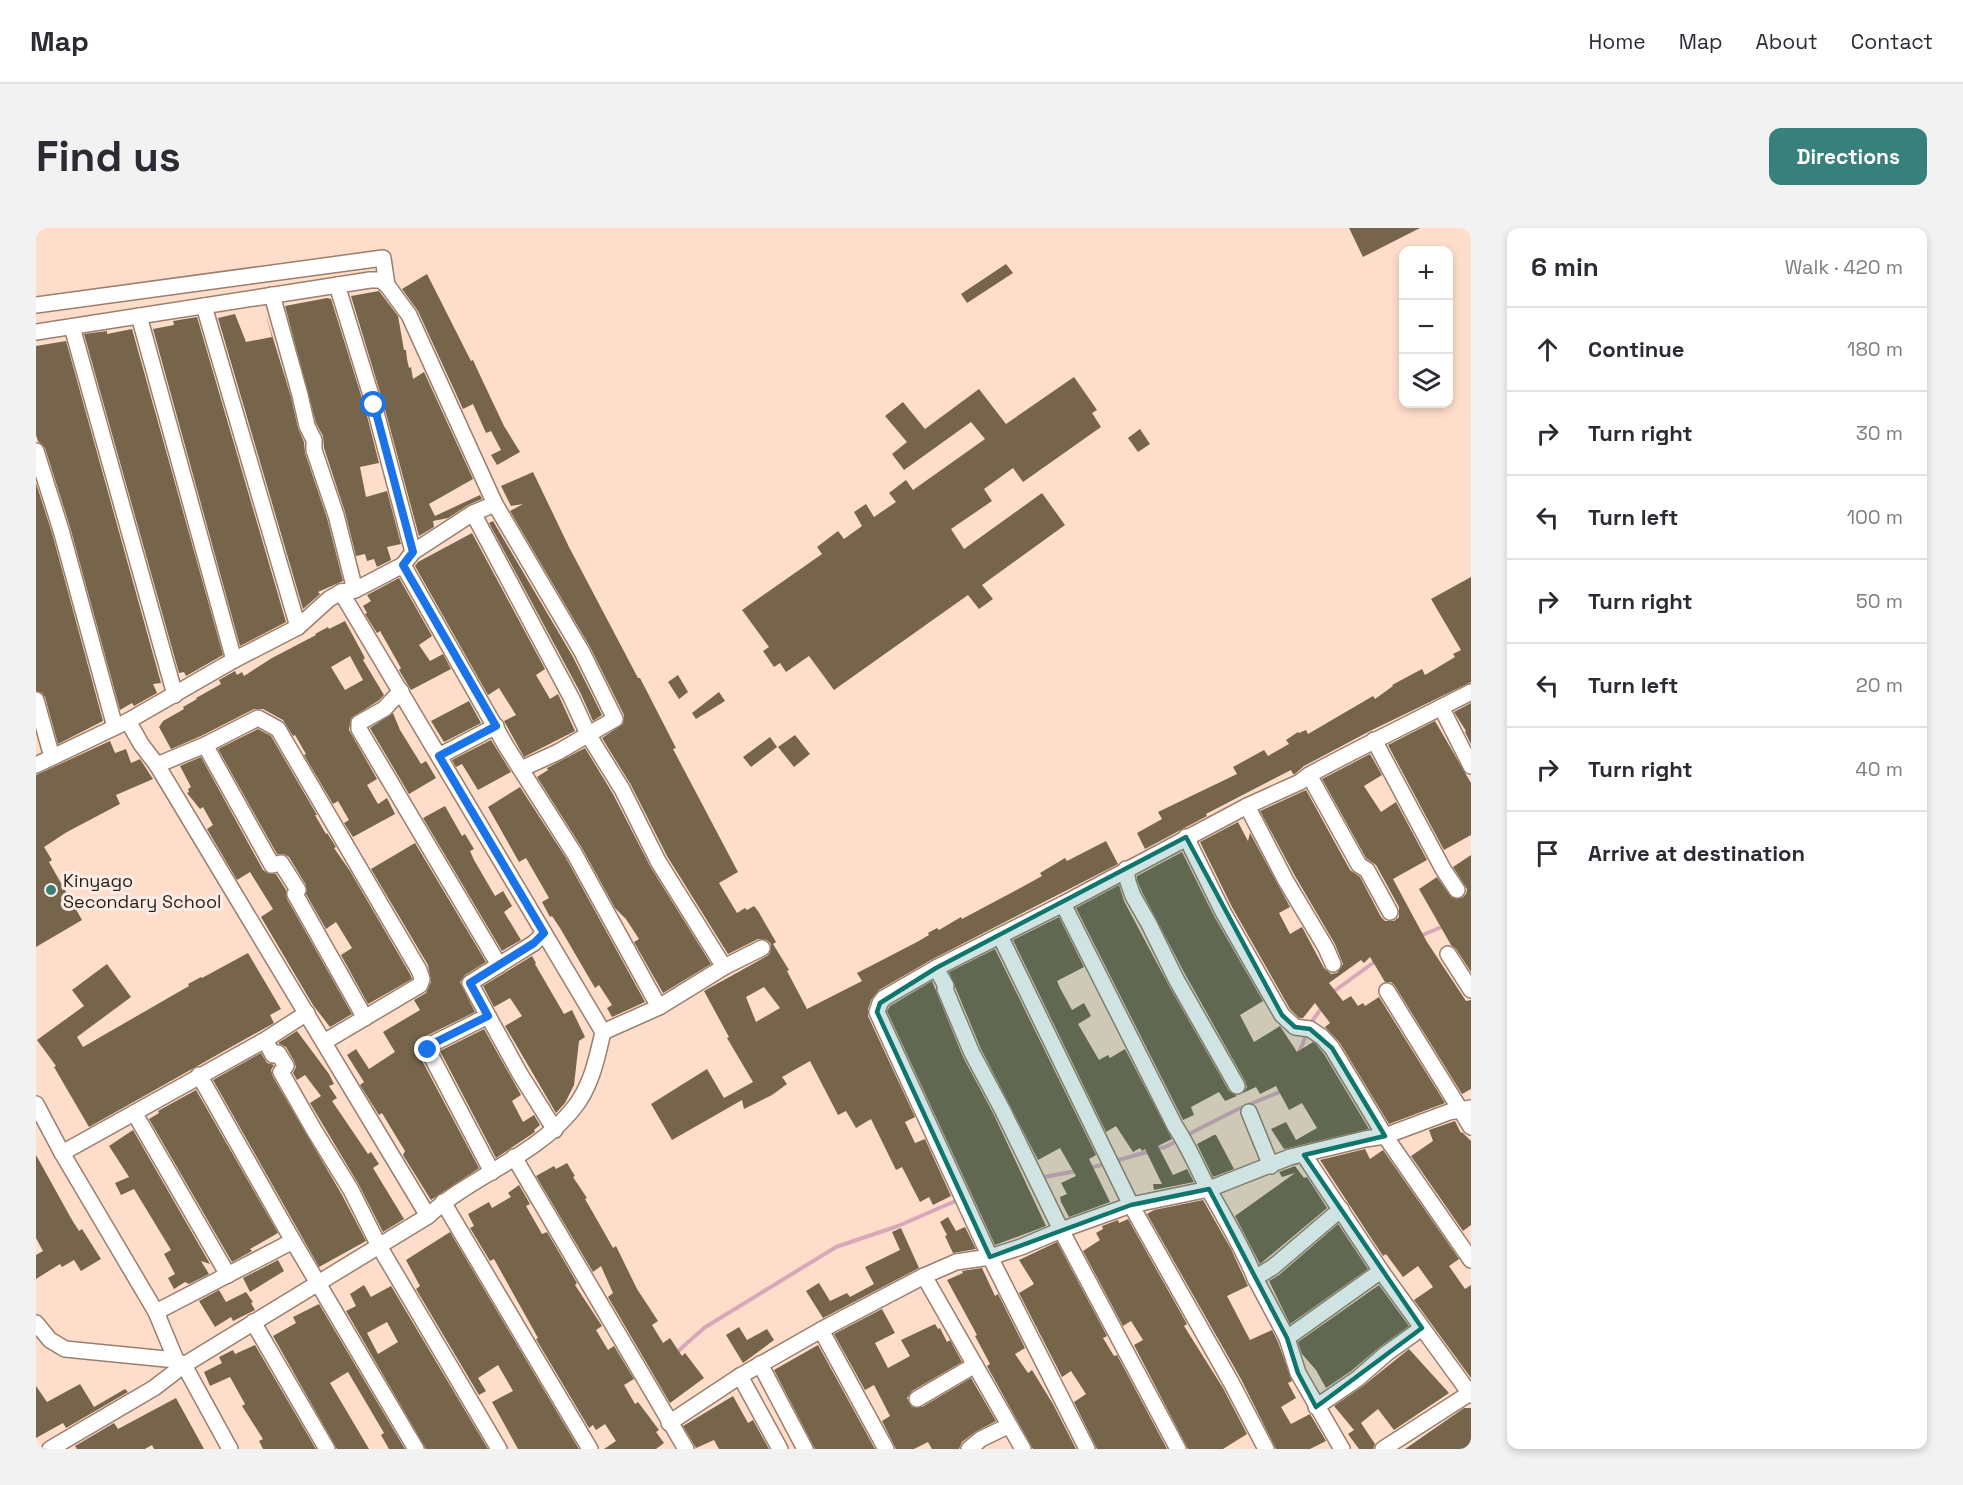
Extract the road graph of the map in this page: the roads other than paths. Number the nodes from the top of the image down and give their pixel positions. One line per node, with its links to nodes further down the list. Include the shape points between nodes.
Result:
1 (336, 285): 2 (street, via 370,280); 3 (street); 14 (street, via 374,405)
2 (387, 285): 4 (street, via 383,258); 12 (street, via 409,315)
3 (272, 295): 6 (street); 16 (street, via 316,457 336,515)
4 (104, 296): 5 (street); 8 (street)
5 (36, 305)
6 (204, 306): 7 (street); 17 (street)
7 (139, 316): 8 (street); 18 (street)
8 (105, 321): 9 (street)
9 (72, 327): 10 (street); 21 (street)
10 (36, 332)
11 (36, 451): 24 (street)
12 (495, 504): 13 (street); 26 (street, via 582,652 615,719)
13 (473, 513): 14 (street); 26 (street)
14 (413, 552): 15 (street)
15 (403, 565): 16 (street); 25 (street)
16 (348, 591): 17 (street, via 329,599); 19 (street)
17 (298, 627): 18 (street)
18 (234, 660): 21 (street)
19 (402, 691): 29 (street); 47 (street, via 384,709 359,723 359,729)
20 (1471, 692): 23 (street)
21 (175, 695): 24 (street)
22 (36, 700): 30 (street)
23 (1441, 708): 27 (street); 33 (street)
24 (121, 724): 30 (street); 32 (street)
25 (496, 726): 29 (street); 34 (street)
26 (589, 735): 34 (street); 48 (street, via 622,789 658,861)
27 (1374, 740): 35 (street); 39 (street)
28 (205, 745): 32 (street); 55 (street, via 272,865 281,863 298,890 295,894); 55 (street, via 258,718 278,729 419,970 420,985)
29 (439, 756): 42 (street)
30 (52, 757): 31 (street)
31 (36, 765)
32 (157, 765): 53 (street)
33 (1471, 766)
34 (521, 769): 52 (street, via 574,853)
35 (1309, 775): 36 (street); 41 (street)
36 (1247, 806): 37 (street); 46 (street)
37 (1186, 837): 38 (street); 67 (street, via 1223,912 1282,1015 1295,1027 1322,1037 1332,1048)
38 (1126, 869): 40 (street); 60 (street, via 1133,896)
39 (1457, 890)
40 (1063, 904): 43 (street); 73 (street)
41 (1390, 912)
42 (544, 933): 47 (street); 56 (street)
43 (1000, 936): 49 (street); 75 (street)
44 (762, 948): 48 (street)
45 (1448, 954): 50 (street)
46 (1333, 964)
47 (500, 965): 54 (street, via 470,983)
48 (724, 967): 52 (street)
49 (936, 968): 78 (street, via 972,1053); 81 (street, via 884,998 877,1012)
50 (1471, 990)
51 (1387, 991): 62 (street)
52 (659, 1007): 56 (street)
53 (307, 1013): 57 (street); 58 (street)
54 (488, 1016): 66 (street); 72 (street, via 430,1045 428,1050)
55 (365, 1018): 58 (street)
56 (603, 1032): 66 (street, via 588,1083)
57 (265, 1040): 59 (street); 80 (street, via 273,1055 278,1053 286,1066 281,1072 351,1190)
58 (324, 1042): 77 (street)
59 (199, 1075): 64 (street); 79 (street)
60 (1237, 1086)
61 (36, 1104): 68 (street)
62 (1465, 1110): 65 (street); 67 (street)
63 (1249, 1112): 71 (street)
64 (135, 1114): 68 (street); 84 (street)
65 (1471, 1127)
66 (555, 1130): 70 (street)
67 (1385, 1136): 69 (street); 82 (street)
68 (62, 1153): 88 (street)
69 (1304, 1155): 71 (street); 76 (street)
70 (514, 1157): 72 (street); 101 (street)
71 (1271, 1166): 73 (street)
72 (492, 1172): 74 (street)
73 (1209, 1189): 75 (street); 86 (street, via 1245,1252)
74 (443, 1202): 77 (street); 108 (street)
75 (1131, 1205): 78 (street); 117 (street)
76 (1341, 1209): 83 (street); 86 (street)
77 (428, 1216): 80 (street)
78 (1061, 1230): 81 (street); 116 (street)
79 (293, 1241): 84 (street); 87 (street)
80 (379, 1246): 87 (street); 107 (street)
81 (990, 1257): 85 (street, via 956,1262); 115 (street)
82 (1471, 1260)
83 (1382, 1271): 91 (street); 93 (street)
84 (228, 1275): 88 (street)
85 (924, 1276): 92 (street); 96 (street)
86 (1255, 1278): 93 (street)
87 (318, 1283): 89 (street); 106 (street)
88 (156, 1312): 94 (street)
89 (253, 1322): 94 (street); 105 (street)
90 (36, 1323): 94 (street, via 50,1340 65,1349)
91 (1422, 1328): 98 (street); 100 (street)
92 (821, 1330): 95 (street); 112 (street)
93 (1287, 1338): 100 (street, via 1298,1373)
94 (180, 1362): 103 (street, via 154,1388); 104 (street)
95 (760, 1364): 97 (street); 111 (street)
96 (975, 1365): 99 (street); 102 (street)
97 (740, 1376): 101 (street); 110 (street)
98 (1470, 1394): 119 (street)
99 (917, 1399)
100 (1316, 1407): 118 (street)
101 (669, 1423): 109 (street)
102 (1008, 1426): 113 (street); 114 (street)
103 (50, 1449)
104 (229, 1449)
105 (327, 1449)
106 (416, 1449)
107 (499, 1449)
108 (590, 1449)
109 (686, 1449)
110 (780, 1449)
111 (805, 1449)
112 (886, 1449)
113 (969, 1449)
114 (1023, 1449)
115 (1087, 1449)
116 (1178, 1449)
117 (1266, 1449)
118 (1342, 1449)
119 (1383, 1449)

